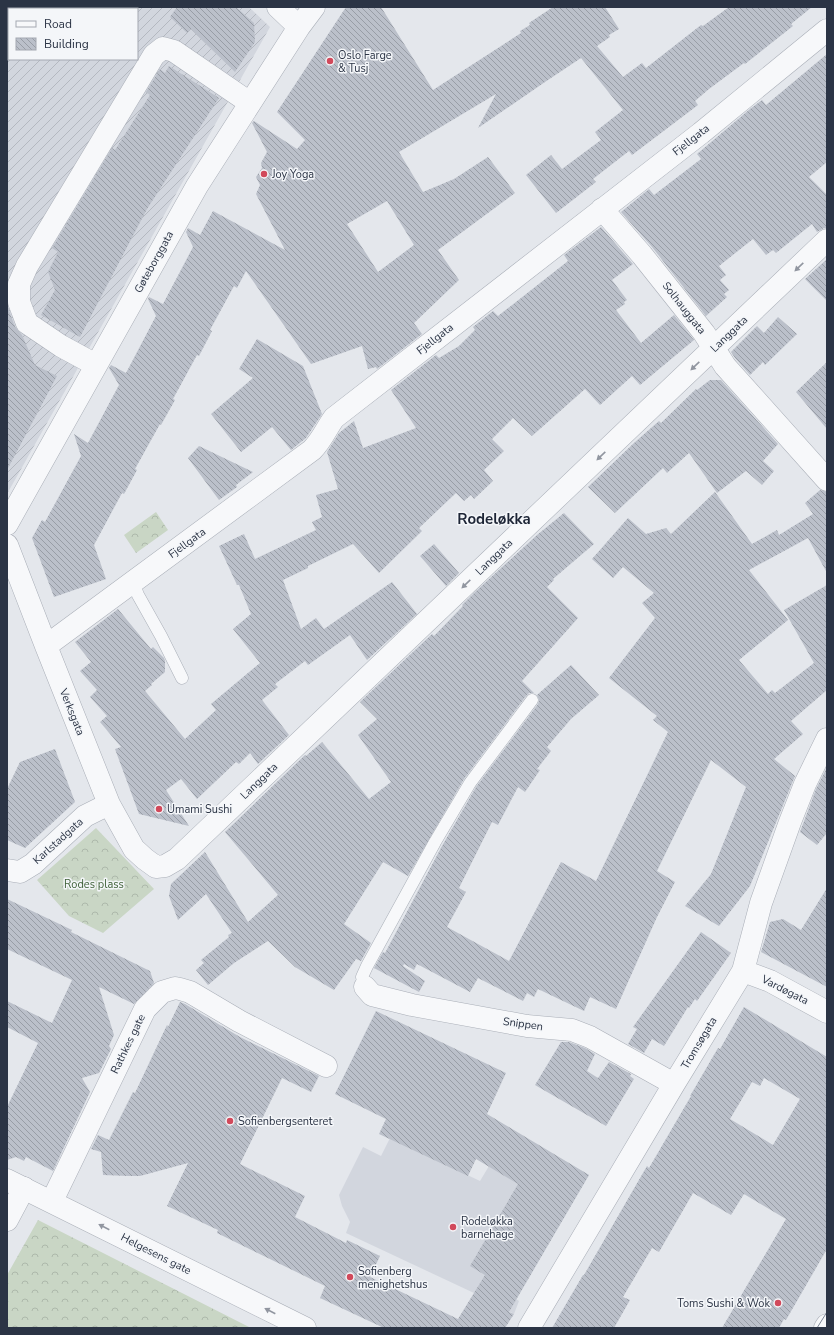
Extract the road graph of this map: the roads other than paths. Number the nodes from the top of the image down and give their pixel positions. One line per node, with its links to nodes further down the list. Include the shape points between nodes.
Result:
1 (278, 7): 3 (street)
2 (314, 7): 3 (street, Gøteborggata)
3 (299, 27): 5 (street, Gøteborggata)
4 (827, 30): 6 (street, Fjellgata, via 701,133)
5 (250, 103): 9 (street, Gøteborggata, via 197,186); 9 (street, via 174,51 163,48 154,55 27,266 19,284 19,302 27,322 60,346)
6 (602, 209): 8 (street, Solhauggata, via 642,255); 13 (street, Fjellgata, via 334,418 320,442 312,450)
7 (827, 240): 8 (street, Langgata, one-way to 8)
8 (714, 348): 10 (street, Solhauggata, via 725,366); 19 (street, Langgata, one-way to 19, via 177,859 165,866)
9 (96, 365): 11 (street, Gøteborggata)
10 (827, 480)
11 (7, 524)
12 (7, 545): 14 (street, Verksgata)
13 (133, 582): 14 (street, Fjellgata); 15 (lane)
14 (46, 646): 18 (street, Verksgata)
15 (182, 678)
16 (532, 700): 22 (lane, via 470,783 438,836 367,966 362,977)
17 (827, 739): 21 (street, Tromsøgata, via 790,822 761,903)
18 (109, 804): 19 (street, Verksgata, via 134,848); 20 (street, Karlstadgata, via 85,816 33,864 20,872)
19 (156, 867)
20 (7, 870)
21 (743, 971): 23 (street, Vardøgata, via 770,981); 25 (street, Tromsøgata)
22 (365, 987): 25 (street, Snippen, via 372,995 412,1005 526,1026 572,1030 590,1037)
23 (827, 1012)
24 (326, 1066): 27 (street, Rathkes gate, via 239,1021 190,992 175,988 162,992 145,1009)
25 (674, 1084): 31 (street, Tromsøgata)
26 (16, 1184): 27 (street, Helgesens gate); 28 (street)
27 (52, 1202): 30 (street, Helgesens gate, one-way to 27)
28 (7, 1220)
29 (827, 1325): 32 (street)
30 (305, 1328)
31 (529, 1328)
32 (825, 1328)

